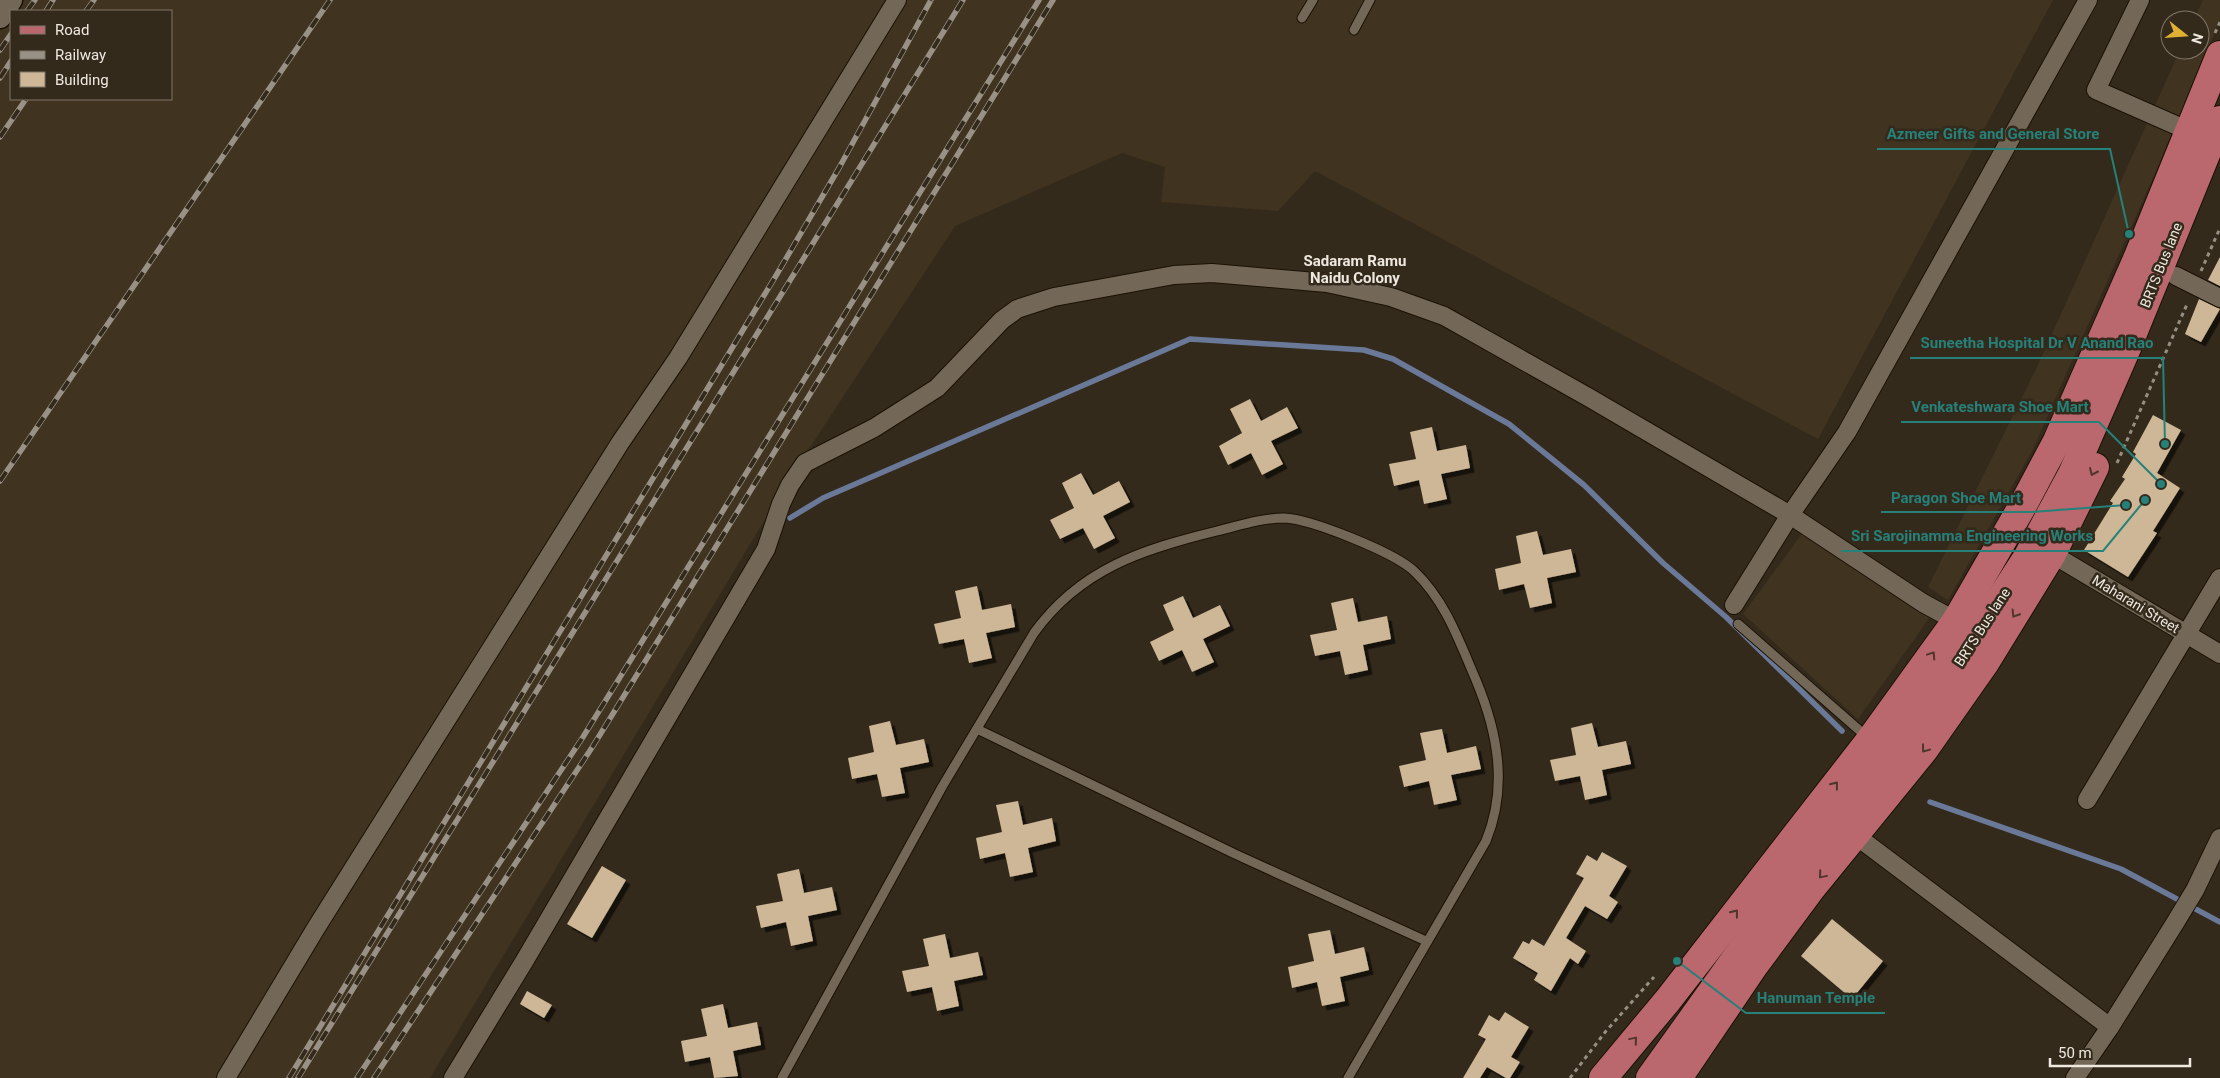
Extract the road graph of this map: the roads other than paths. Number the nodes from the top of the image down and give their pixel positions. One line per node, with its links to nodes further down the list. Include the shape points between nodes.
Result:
1 (11, 0): 7 (street)
2 (898, 0): 34 (street, via 678,358 620,443 316,928)
3 (1312, 0): 8 (lane)
4 (1370, 0): 9 (lane)
5 (2088, 0): 18 (street, via 1847,432)
6 (2140, 0): 12 (street, via 2096,90)
7 (0, 17)
8 (1302, 18)
9 (1354, 30)
10 (2217, 45): 12 (main road)
11 (2220, 120): 17 (main road, BRTS Bus lane)
12 (2189, 131): 16 (main road)
13 (2220, 168): 14 (main road)
14 (2176, 276): 15 (street); 19 (main road, one-way to 19, via 2106,443)
15 (2220, 298)
16 (2102, 339): 17 (main road); 22 (main road, via 2057,441)
17 (2127, 348): 39 (main road, BRTS Bus lane, via 2072,474 2028,556 1955,669 1779,898)
18 (1790, 515): 21 (street); 22 (street, via 1923,603); 35 (street, via 1444,316 1391,296 1327,283 1212,272 1174,275 1054,297 1017,309 1002,320 937,388 874,428 805,464 787,491 766,549)
19 (2052, 554): 24 (street, Maharani Street); 29 (main road, one-way to 29, via 1985,663 1924,750)
20 (2220, 578): 24 (street)
21 (1734, 605)
22 (1956, 621): 27 (main road, one-way to 22)
23 (1738, 624): 27 (lane)
24 (2186, 634): 25 (street, Maharani Street); 28 (street)
25 (2220, 654)
26 (977, 729): 32 (lane); 32 (lane, via 1048,613 1094,576 1145,550 1284,518 1306,522 1395,556 1415,571 1446,611 1488,709 1498,765 1499,797 1486,841); 36 (lane)
27 (1870, 740): 38 (main road, one-way to 27, via 1668,1000)
28 (2087, 800)
29 (1855, 835): 33 (street); 40 (main road, one-way to 40, via 1810,889)
30 (2220, 838): 31 (street)
31 (2215, 860): 33 (street)
32 (1426, 942): 37 (lane)
33 (2110, 1027): 41 (street)
34 (226, 1078)
35 (453, 1078)
36 (782, 1078)
37 (1348, 1078)
38 (1603, 1078)
39 (1650, 1078)
40 (1678, 1078)
41 (2075, 1078)

